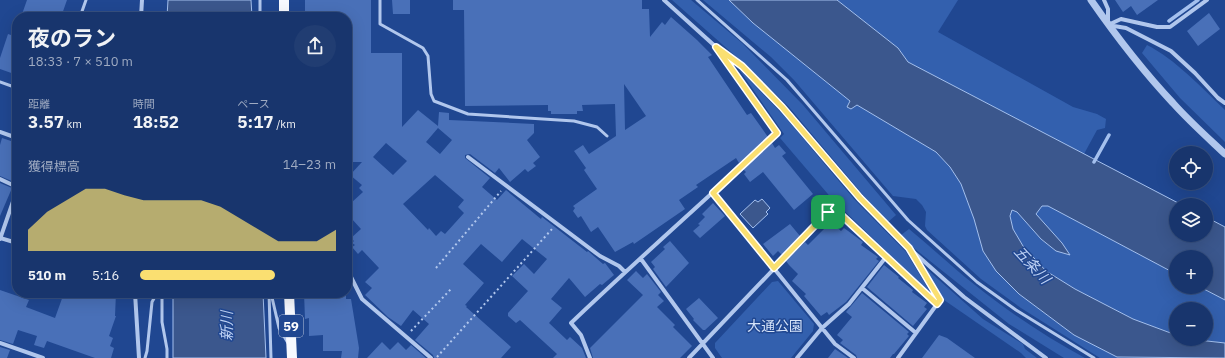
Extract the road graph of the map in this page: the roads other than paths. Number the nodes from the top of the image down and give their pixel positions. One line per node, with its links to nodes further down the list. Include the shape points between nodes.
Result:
1 (86, 0): 11 (lane)
2 (142, 0): 12 (street)
3 (260, 0): 13 (lane)
4 (284, 0): 14 (main road)
5 (380, 0): 22 (lane, via 380,24 424,48 428,56 431,94 434,101 468,114 574,121 597,127)
6 (664, 0): 16 (street)
7 (697, 0): 63 (lane, via 787,80 908,220 977,282 1016,310)
8 (1091, 0): 15 (street)
9 (1104, 0): 15 (street, via 1108,9)
10 (1207, 0): 15 (street, via 1170,27 1157,27 1121,19)
11 (82, 12)
12 (141, 12)
13 (260, 12)
14 (284, 12)
15 (1108, 25): 19 (street, via 1126,28 1171,52); 23 (street, via 1173,103)
16 (716, 47): 27 (street, via 777,133); 31 (street, via 742,66 782,107 860,198)
17 (0, 82): 18 (lane)
18 (12, 86)
19 (1225, 103)
20 (0, 132): 21 (street)
21 (12, 136)
22 (607, 136)
23 (1225, 154)
24 (468, 158): 35 (street)
25 (0, 179): 26 (street)
26 (12, 185)
27 (713, 193): 33 (street); 34 (street)
28 (12, 203): 29 (street)
29 (0, 238): 30 (street)
30 (12, 242)
31 (909, 248): 44 (street, via 940,300); 62 (street, via 964,297)
32 (886, 257): 34 (street, via 838,212 828,212); 37 (street); 44 (street)
33 (641, 259): 35 (street); 48 (street)
34 (774, 268): 45 (street); 48 (street)
35 (625, 272): 56 (street, via 571,323 581,335)
36 (352, 279): 55 (street, via 362,299)
37 (862, 288): 45 (street, via 849,304); 46 (street)
38 (135, 298): 51 (street)
39 (154, 298): 52 (lane)
40 (162, 298): 53 (lane)
41 (270, 298): 54 (lane)
42 (271, 298): 49 (lane, via 279,328)
43 (289, 298): 49 (main road, 59)
44 (937, 304): 46 (street)
45 (822, 328): 59 (street); 60 (street, via 835,344)
46 (916, 333): 61 (street)
47 (0, 343): 50 (street)
48 (703, 344): 57 (street); 58 (street)
49 (292, 354)
50 (43, 358)
51 (138, 358)
52 (145, 358)
53 (167, 358)
54 (271, 358)
55 (431, 358)
56 (590, 358)
57 (689, 358)
58 (713, 358)
59 (797, 358)
60 (854, 358)
61 (898, 358)
62 (1046, 358)
63 (1094, 358)

